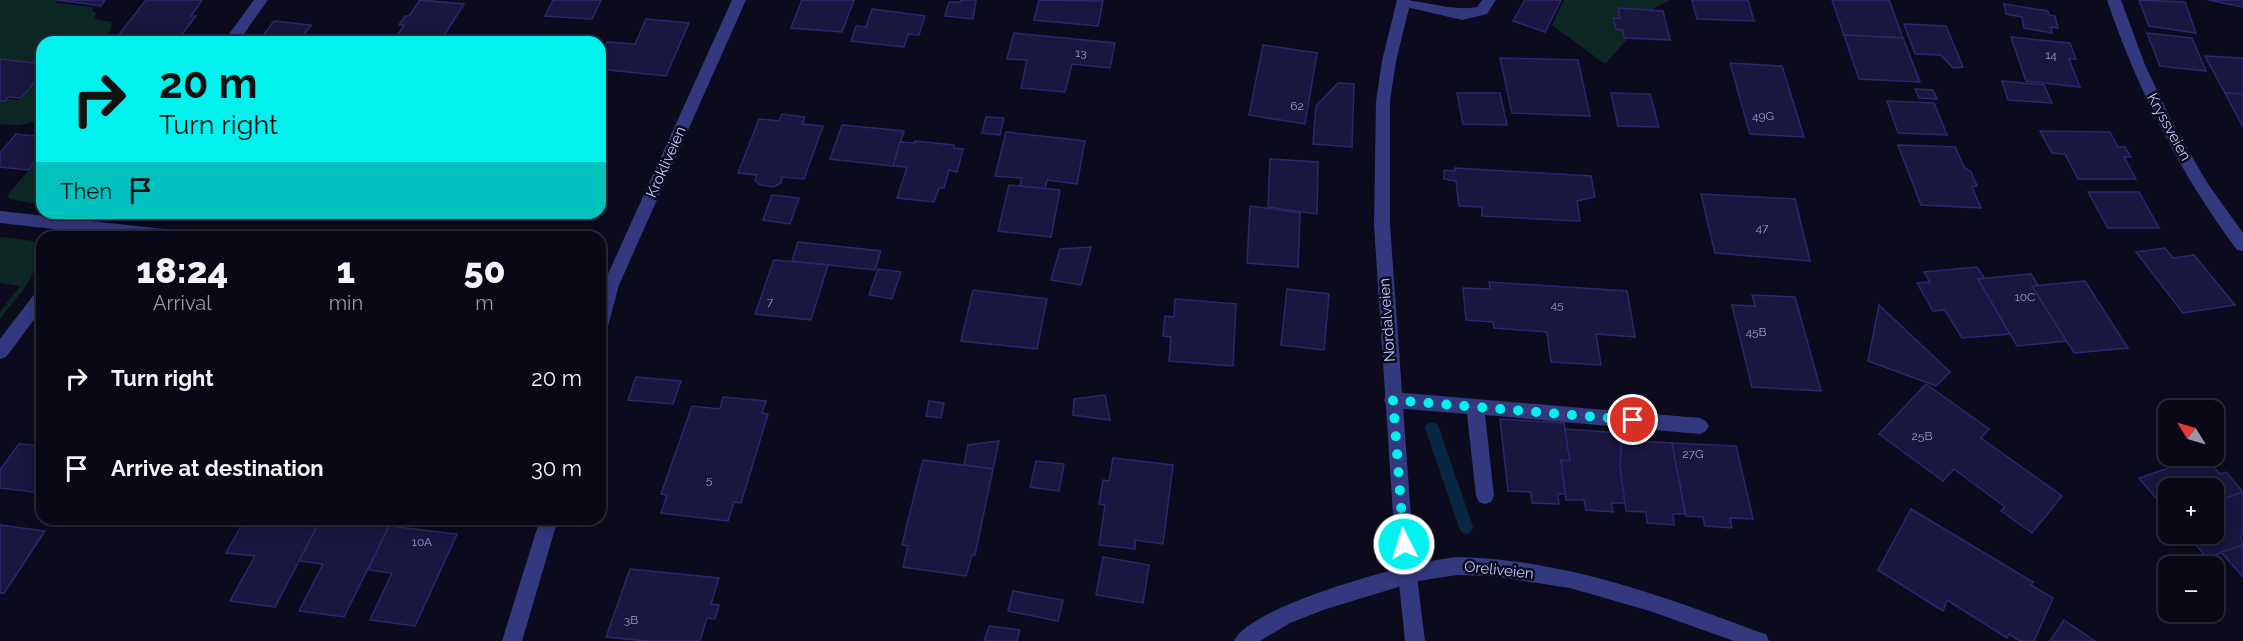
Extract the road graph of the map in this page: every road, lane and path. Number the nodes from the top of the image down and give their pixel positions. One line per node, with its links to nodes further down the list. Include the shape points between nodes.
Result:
1 (261, 0): 6 (street)
2 (739, 0): 10 (street, Krokliveien)
3 (1489, 0): 5 (street, via 1482,11 1462,15)
4 (2114, 0): 9 (street, Kryssveien, via 2132,56 2159,114)
5 (1404, 1): 13 (street, Nordalveien, via 1383,101 1382,225)
6 (234, 36)
7 (0, 217): 8 (street)
8 (85, 231)
9 (2243, 245)
10 (606, 282)
11 (36, 305): 12 (street)
12 (0, 352)
13 (1393, 400): 14 (street); 18 (street, Nordalveien)
14 (1474, 407): 15 (street); 16 (street)
15 (1700, 426)
16 (1485, 496)
17 (547, 525): 19 (street)
18 (1407, 576): 20 (street, Oreliveien, via 1322,600 1261,627); 21 (street, Nordalveien); 22 (street, Oreliveien, via 1455,566 1498,567 1547,575 1625,596)
19 (512, 641)
20 (1244, 641)
21 (1415, 641)
22 (1759, 641)

